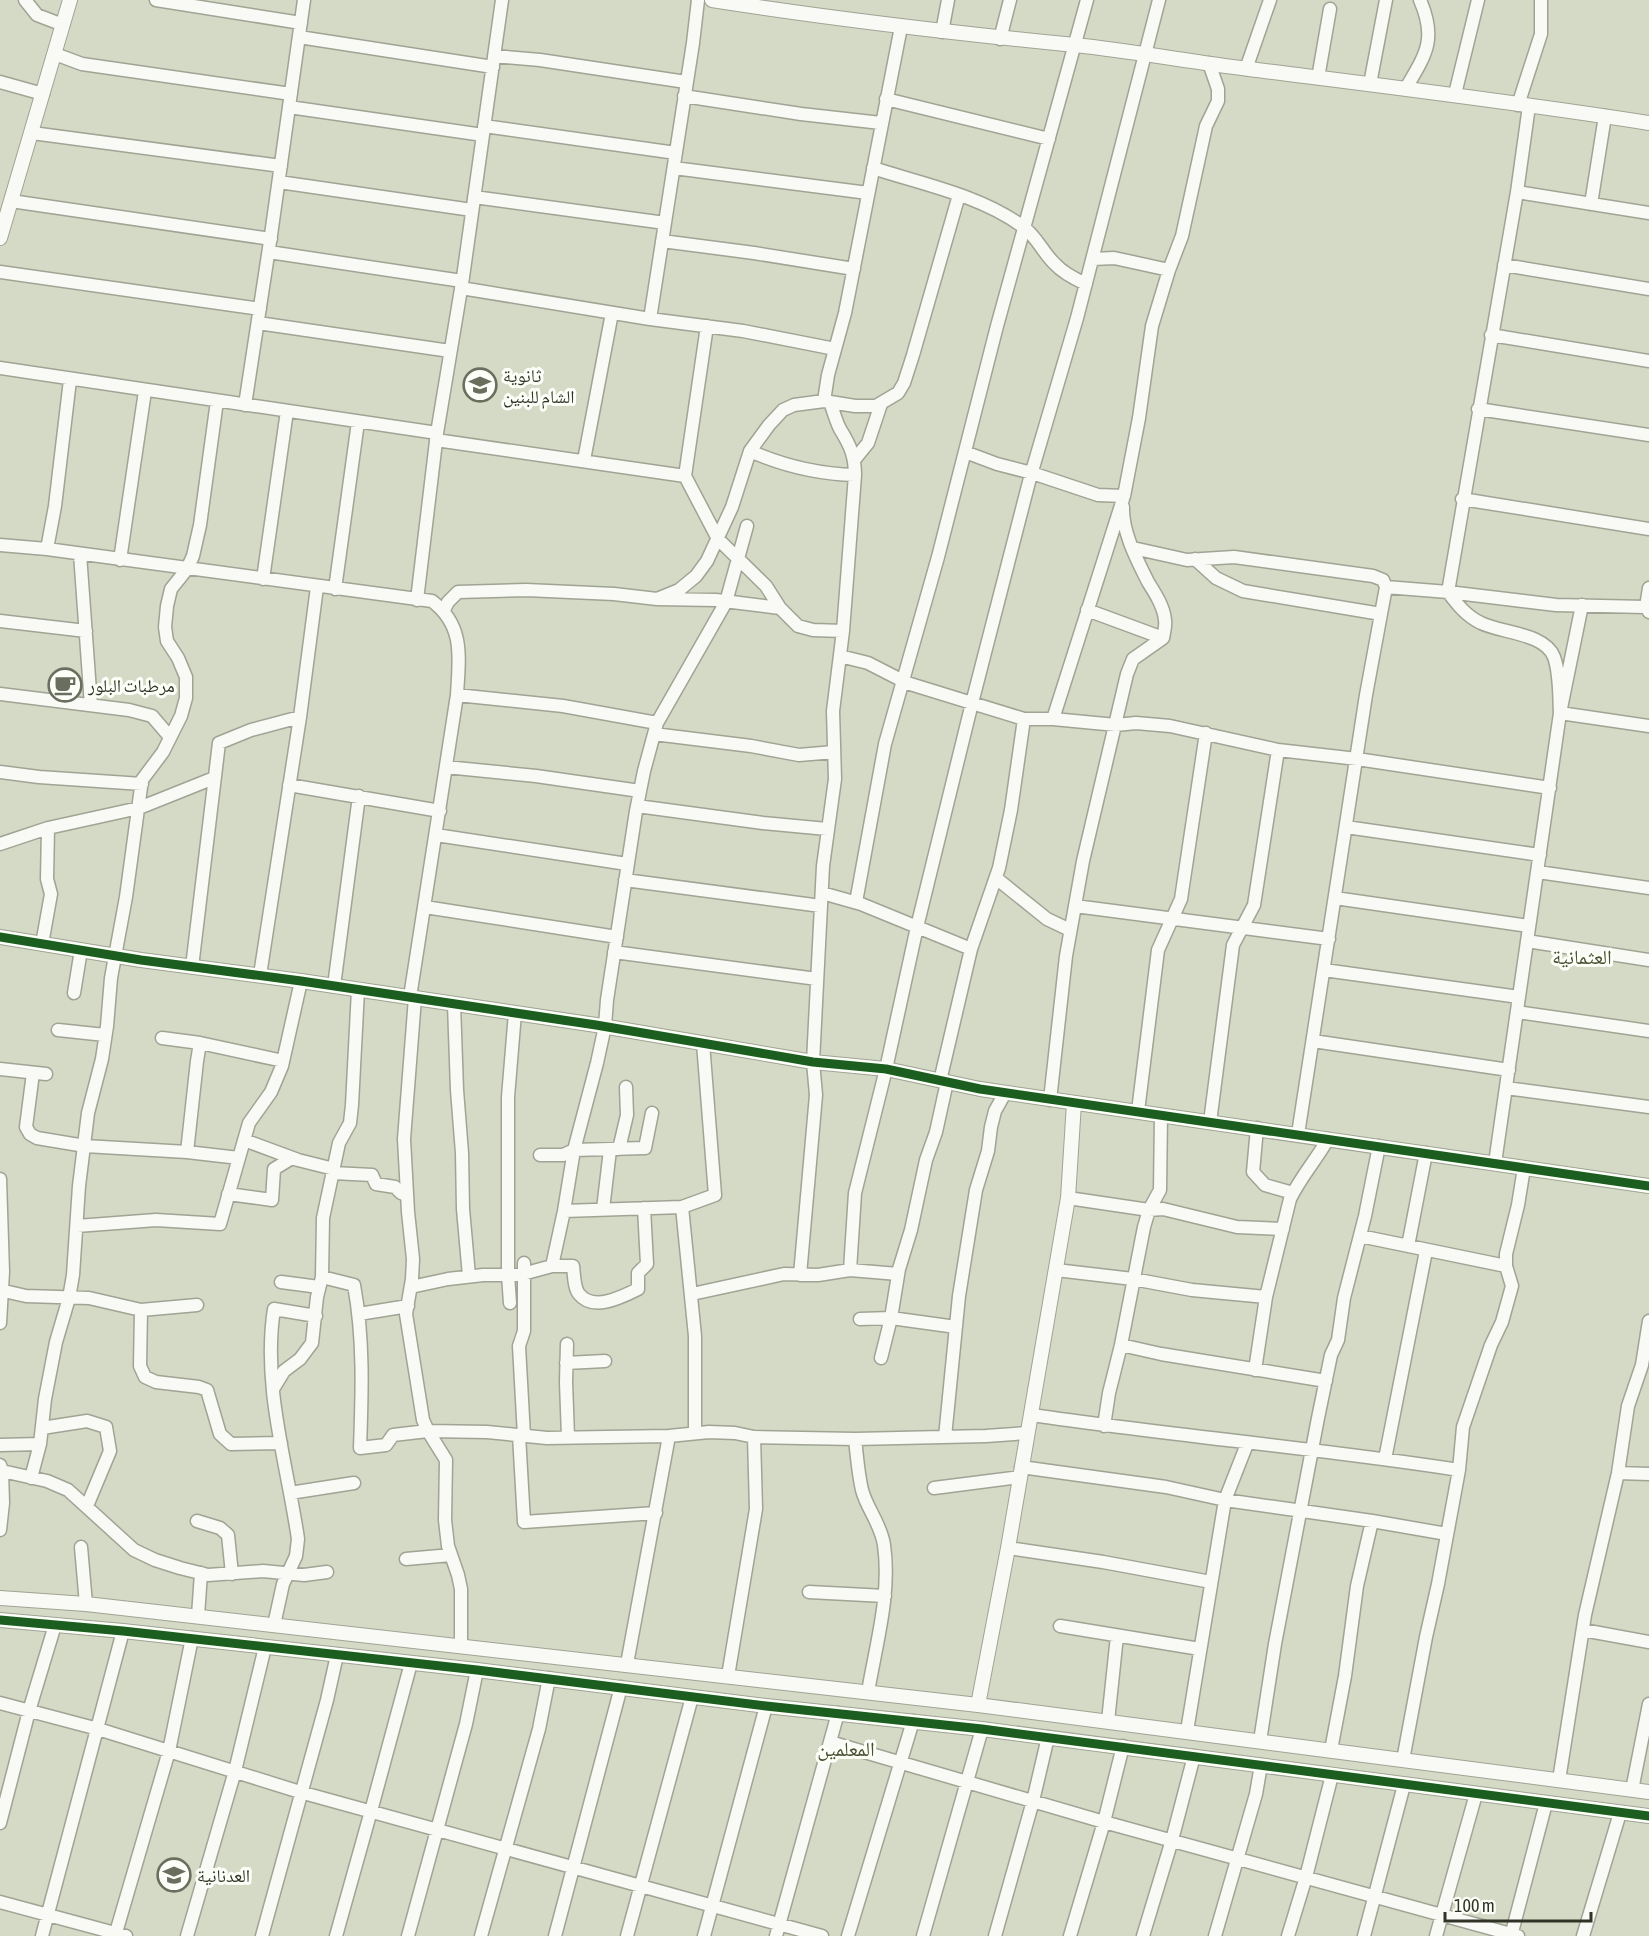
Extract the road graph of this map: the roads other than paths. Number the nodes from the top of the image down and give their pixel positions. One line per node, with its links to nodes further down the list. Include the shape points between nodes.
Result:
1 (25, 0): 19 (street, via 37,15)
2 (70, 0): 19 (street)
3 (156, 0): 18 (street)
4 (304, 0): 18 (street)
5 (502, 0): 27 (street)
6 (698, 0): 32 (street)
7 (712, 0): 20 (street)
8 (948, 0): 21 (street)
9 (1010, 0): 23 (street)
10 (1087, 0): 24 (street)
11 (1159, 0): 26 (street)
12 (1270, 0): 29 (street)
13 (1386, 0): 33 (street)
14 (1420, 0): 34 (street, via 1429,45)
15 (1478, 0): 37 (street)
16 (1541, 0): 40 (street, via 1541,34)
17 (1329, 9): 30 (street)
18 (301, 23): 22 (street)
19 (63, 25): 25 (street)
20 (901, 27): 21 (street); 39 (street)
21 (942, 32): 23 (street)
22 (299, 37): 27 (street); 36 (street)
23 (1000, 39): 24 (street)
24 (1075, 45): 26 (street); 47 (street)
25 (54, 54): 35 (street); 36 (street, via 82,64)
26 (1144, 54): 28 (street); 67 (street)
27 (494, 61): 32 (street, via 552,61); 45 (street)
28 (1209, 63): 29 (street); 70 (street, via 1218,100 1206,126 1182,236)
29 (1245, 69): 30 (street)
30 (1318, 78): 33 (street)
31 (0, 82): 35 (street)
32 (686, 82): 38 (street)
33 (1370, 84): 34 (street)
34 (1406, 88): 37 (street)
35 (43, 94): 46 (street)
36 (291, 94): 41 (street)
37 (1455, 94): 40 (street)
38 (684, 96): 43 (street); 48 (street)
39 (886, 99): 43 (street); 47 (street)
40 (1524, 105): 42 (street); 53 (street)
41 (289, 107): 45 (street); 49 (street)
42 (1605, 116): 44 (street); 58 (street)
43 (881, 123): 51 (street)
44 (1649, 123)
45 (484, 131): 48 (street); 56 (street)
46 (32, 133): 49 (street); 57 (street)
47 (1049, 139): 62 (street)
48 (676, 153): 50 (street)
49 (281, 166): 52 (street)
50 (674, 168): 54 (street); 61 (street)
51 (873, 168): 54 (street); 55 (street)
52 (279, 182): 59 (street); 64 (street)
53 (1516, 192): 58 (street); 68 (street)
54 (868, 194): 69 (street)
55 (959, 195): 62 (street); 89 (street, via 904,383 898,393)
56 (474, 197): 59 (street); 61 (street)
57 (11, 201): 63 (street); 64 (street)
58 (1591, 204): 60 (street)
59 (472, 210): 73 (street)
60 (1649, 213)
61 (665, 223): 65 (street)
62 (1025, 227): 72 (street, via 1056,265); 97 (street)
63 (0, 238)
64 (271, 239): 66 (street)
65 (662, 241): 69 (street); 77 (street)
66 (269, 252): 73 (street); 75 (street)
67 (1093, 259): 70 (street, via 1114,258); 72 (street)
68 (1504, 265): 74 (street); 80 (street)
69 (854, 269): 81 (street)
70 (1169, 270): 103 (street, via 1152,326)
71 (0, 272): 75 (street)
72 (1086, 284): 100 (street)
73 (461, 285): 76 (street); 82 (street)
74 (1649, 289)
75 (260, 309): 78 (street)
76 (612, 313): 77 (street); 99 (street)
77 (650, 319): 79 (street)
78 (258, 322): 82 (street); 90 (street)
79 (707, 326): 81 (street); 102 (street)
80 (1491, 335): 83 (street); 91 (street)
81 (835, 349): 88 (street)
82 (450, 351): 95 (street)
83 (1649, 362)
84 (0, 368): 85 (street)
85 (70, 380): 86 (street); 110 (street)
86 (145, 391): 87 (street); 113 (street)
87 (216, 401): 90 (street); 115 (street, via 200,525)
88 (827, 401): 89 (street, via 855,406); 96 (street, via 783,410); 98 (street)
89 (881, 404): 98 (street, via 868,443)
90 (245, 405): 92 (street)
91 (1478, 409): 94 (street); 104 (street)
92 (287, 411): 93 (street); 116 (street)
93 (358, 422): 95 (street); 120 (street)
94 (1649, 435)
95 (436, 436): 99 (street); 123 (street)
96 (750, 451): 101 (street, via 789,466); 107 (street)
97 (965, 452): 100 (street); 136 (street)
98 (855, 459): 101 (street)
99 (584, 460): 102 (street)
100 (1032, 473): 103 (street, via 1098,495); 139 (street)
101 (855, 475): 133 (street)
102 (685, 476): 107 (street)
103 (1124, 496): 109 (street, via 1123,517); 128 (street)
104 (1462, 499): 106 (street); 121 (street)
105 (747, 526): 114 (street)
106 (1649, 529)
107 (717, 539): 114 (street); 122 (street, via 696,576 679,590)
108 (0, 545): 110 (street)
109 (1133, 548): 112 (street); 134 (street, via 1166,621)
110 (47, 549): 111 (street)
111 (80, 554): 113 (street); 132 (street)
112 (1196, 559): 118 (street, via 1234,557 1373,576 1383,580); 130 (street, via 1216,578 1243,591)
113 (120, 560): 115 (street)
114 (739, 560): 124 (street); 126 (street, via 766,586)
115 (188, 569): 116 (street); 149 (street, via 171,589 166,606 167,641 186,677 186,698)
116 (263, 579): 117 (street)
117 (317, 587): 120 (street); 142 (street)
118 (1386, 587): 121 (street); 130 (street)
119 (1649, 588): 129 (street)
120 (334, 589): 123 (street)
121 (1448, 592): 125 (street); 141 (street, via 1462,610 1482,624 1542,642 1554,656)
122 (657, 599): 124 (street); 127 (street, via 472,590 458,592)
123 (417, 600): 127 (street, via 432,602)
124 (726, 602): 126 (street); 147 (street)
125 (1582, 605): 129 (street); 141 (street)
126 (780, 608): 133 (street, via 798,626)
127 (444, 610): 138 (street, via 454,626 459,648)
128 (1087, 610): 134 (street); 144 (street)
129 (1647, 610)
130 (1381, 614): 152 (street)
131 (0, 621): 132 (street)
132 (86, 631): 140 (street)
133 (843, 631): 135 (street)
134 (1163, 638): 145 (street, via 1133,659)
135 (840, 656): 136 (street, via 868,663); 151 (street, via 833,711)
136 (902, 680): 139 (street); 177 (street, via 885,744)
137 (0, 694): 140 (street)
138 (457, 695): 147 (street, via 563,706); 153 (street)
139 (972, 703): 143 (street); 183 (street)
140 (91, 705): 149 (street, via 152,716)
141 (1560, 712): 146 (street); 158 (street)
142 (300, 717): 155 (street, via 219,742); 157 (street)
143 (1024, 719): 144 (street); 172 (street)
144 (1053, 719): 145 (street)
145 (1116, 725): 148 (street, via 1170,726); 179 (street)
146 (1649, 726)
147 (656, 728): 151 (street, via 799,755); 159 (street)
148 (1206, 733): 150 (street); 181 (street, via 1181,899)
149 (170, 738): 156 (street)
150 (1278, 750): 152 (street); 184 (street, via 1254,905)
151 (834, 752): 166 (street, via 835,779)
152 (1357, 759): 158 (street); 164 (street)
153 (446, 767): 159 (street); 163 (street)
154 (0, 772): 156 (street)
155 (214, 778): 162 (street); 196 (street)
156 (142, 784): 162 (street)
157 (289, 785): 160 (street); 198 (street)
158 (1550, 788): 169 (street)
159 (640, 791): 161 (street)
160 (359, 796): 163 (street); 201 (street)
161 (637, 806): 166 (street); 170 (street)
162 (139, 808): 165 (street); 194 (street)
163 (440, 811): 167 (street)
164 (1346, 827): 169 (street); 176 (street)
165 (48, 828): 168 (street); 190 (street, via 47,879 51,894)
166 (828, 829): 175 (street)
167 (436, 835): 170 (street); 180 (street)
168 (0, 844)
169 (1540, 855): 171 (street)
170 (627, 864): 173 (street)
171 (1538, 872): 174 (street); 182 (street)
172 (996, 878): 185 (street, via 1047,920); 191 (street)
173 (625, 880): 178 (street); 187 (street)
174 (1649, 888)
175 (822, 893): 177 (street); 178 (street)
176 (1335, 898): 182 (street); 188 (street)
177 (856, 902): 183 (street)
178 (821, 906): 199 (street)
179 (1075, 906): 181 (street); 185 (street)
180 (425, 907): 187 (street); 204 (street)
181 (1172, 919): 184 (street); 231 (street, via 1158,950)
182 (1530, 926): 189 (street)
183 (917, 927): 191 (street); 220 (street)
184 (1242, 929): 188 (street); 234 (street, via 1233,945)
185 (1071, 930): 228 (street)
186 (0, 937): 190 (street)
187 (616, 937): 193 (street)
188 (1329, 939): 197 (street)
189 (1527, 941): 195 (street); 205 (street)
190 (42, 944): 192 (street)
191 (970, 949): 224 (street)
192 (81, 950): 194 (street); 203 (street)
193 (614, 952): 199 (street); 209 (street)
194 (116, 956): 196 (street); 212 (street)
195 (1649, 960)
196 (192, 967): 198 (street)
197 (1324, 970): 205 (street); 214 (street)
198 (260, 975): 200 (street)
199 (817, 979): 218 (street)
200 (301, 981): 201 (street); 217 (street)
201 (334, 986): 202 (street)
202 (358, 990): 204 (street); 250 (street, via 350,1123 339,1143)
203 (74, 993)
204 (413, 997): 206 (street); 255 (street, via 404,1157)
205 (1519, 997): 208 (street)
206 (454, 1004): 207 (street); 275 (street)
207 (515, 1012): 209 (street); 273 (street, via 508,1097)
208 (1517, 1012): 211 (street); 221 (street)
209 (605, 1026): 216 (street); 241 (street)
210 (58, 1030): 212 (street)
211 (1649, 1031)
212 (105, 1035): 239 (street)
213 (162, 1038): 215 (street)
214 (1313, 1041): 221 (street); 236 (street)
215 (200, 1043): 217 (street); 243 (street)
216 (703, 1043): 218 (street); 257 (street, via 715,1196)
217 (283, 1061): 238 (street, via 272,1092 249,1123)
218 (813, 1062): 220 (street); 274 (street, via 816,1095)
219 (0, 1069): 222 (street)
220 (886, 1069): 224 (street); 270 (street, via 855,1193)
221 (1509, 1070): 226 (street)
222 (33, 1073): 223 (street); 239 (street, via 26,1127 30,1134)
223 (46, 1074)
224 (944, 1082): 227 (street); 272 (street, via 936,1132)
225 (626, 1088): 242 (street, via 627,1115)
226 (1506, 1088): 230 (street); 248 (street)
227 (1005, 1093): 228 (street); 295 (street, via 995,1111 976,1190)
228 (1050, 1100): 229 (street)
229 (1074, 1103): 231 (street); 256 (street)
230 (1649, 1107)
231 (1138, 1111): 233 (street)
232 (652, 1113): 242 (street, via 645,1148)
233 (1161, 1114): 234 (street); 260 (street, via 1160,1190)
234 (1210, 1122): 235 (street)
235 (1257, 1128): 236 (street); 253 (street, via 1253,1172 1265,1185)
236 (1298, 1134): 237 (street)
237 (1328, 1139): 240 (street); 253 (street)
238 (244, 1140): 246 (street); 247 (street)
239 (85, 1146): 243 (street); 262 (street)
240 (1379, 1146): 244 (street); 264 (street)
241 (574, 1150): 242 (street); 245 (street, via 563,1155); 261 (street)
242 (614, 1150): 259 (street)
243 (187, 1152): 246 (street)
244 (1426, 1153): 248 (street); 265 (street)
245 (540, 1155)
246 (238, 1158): 254 (street)
247 (292, 1158): 250 (street); 254 (street, via 274,1169 272,1200)
248 (1495, 1163): 249 (street)
249 (1524, 1168): 252 (street); 268 (street)
250 (333, 1171): 255 (street, via 372,1175 376,1184 395,1187); 278 (street, via 323,1218)
251 (0, 1181): 280 (street)
252 (1649, 1186)
253 (1293, 1193): 263 (street)
254 (228, 1194): 262 (street, via 220,1224 156,1220)
255 (407, 1195): 279 (street, via 413,1259)
256 (1068, 1198): 260 (street); 271 (street)
257 (682, 1207): 258 (street); 281 (street)
258 (644, 1208): 259 (street); 267 (street, via 647,1264 638,1273 638,1289 612,1302 586,1300 577,1293 573,1266)
259 (603, 1209): 261 (street)
260 (1149, 1210): 263 (street, via 1163,1209 1237,1227); 276 (street)
261 (564, 1211): 267 (street)
262 (77, 1226): 283 (street)
263 (1283, 1229): 282 (street)
264 (1360, 1236): 265 (street); 303 (street)
265 (1408, 1246): 266 (street)
266 (1426, 1251): 268 (street); 322 (street)
267 (552, 1266): 269 (street)
268 (1506, 1266): 324 (street, via 1512,1286 1463,1427)
269 (525, 1268): 273 (street); 311 (street, via 524,1331 519,1346)
270 (850, 1270): 272 (street); 274 (street)
271 (1056, 1270): 276 (street); 305 (street)
272 (898, 1274): 291 (street)
273 (508, 1275): 275 (street); 284 (street)
274 (800, 1275): 281 (street, via 784,1274)
275 (469, 1276): 279 (street)
276 (1133, 1279): 282 (street); 297 (street)
277 (281, 1282): 278 (street)
278 (321, 1282): 288 (street, via 354,1285); 289 (street)
279 (411, 1287): 286 (street)
280 (1, 1290): 283 (street, via 26,1296); 290 (street)
281 (692, 1294): 310 (street)
282 (1266, 1297): 302 (street)
283 (69, 1298): 287 (street, via 106,1301); 307 (street, via 56,1342)
284 (510, 1303)
285 (197, 1305): 287 (street)
286 (408, 1306): 288 (street); 308 (street, via 406,1314)
287 (141, 1310): 317 (street, via 140,1366 146,1377 207,1390 220,1434 231,1444)
288 (359, 1314): 308 (street, via 360,1448 386,1445 393,1435)
289 (316, 1316): 304 (street, via 312,1342 300,1359 284,1371); 304 (street, via 274,1309 270,1334)
290 (0, 1318): 294 (street)
291 (891, 1318): 292 (street); 295 (street); 298 (street)
292 (860, 1319)
293 (1649, 1321): 301 (street)
294 (0, 1323)
295 (956, 1327): 315 (street)
296 (567, 1344): 300 (street)
297 (1121, 1345): 302 (street); 306 (street)
298 (881, 1358)
299 (605, 1361): 300 (street)
300 (566, 1363): 313 (street)
301 (1645, 1367): 326 (street, via 1628,1406)
302 (1256, 1370): 303 (street)
303 (1326, 1381): 321 (street)
304 (273, 1389): 317 (street)
305 (1032, 1415): 306 (street); 309 (street)
306 (1104, 1426): 319 (street)
307 (42, 1428): 318 (street); 333 (street, via 87,1421 106,1427 110,1451)
308 (428, 1431): 311 (street); 342 (street, via 446,1460 445,1520)
309 (1027, 1433): 315 (street); 325 (street)
310 (695, 1434): 312 (street); 314 (street, via 735,1433)
311 (522, 1435): 313 (street); 335 (street, via 525,1522)
312 (669, 1436): 313 (street); 335 (street)
313 (568, 1437)
314 (754, 1437): 316 (street); 372 (street, via 756,1509)
315 (945, 1437): 316 (street)
316 (855, 1439): 350 (street, via 862,1491 884,1544)
317 (281, 1443): 331 (street)
318 (40, 1444): 320 (street); 328 (street)
319 (1247, 1444): 321 (street); 332 (street)
320 (0, 1445)
321 (1312, 1451): 322 (street); 334 (street)
322 (1385, 1459): 324 (street)
323 (1, 1468): 328 (street); 338 (street)
324 (1459, 1470): 339 (street)
325 (1020, 1472): 330 (street); 332 (street, via 1166,1487); 341 (street)
326 (1618, 1473): 327 (street); 358 (street)
327 (1649, 1474)
328 (31, 1478): 333 (street, via 68,1490)
329 (354, 1483): 331 (street)
330 (934, 1488)
331 (290, 1493): 347 (street, via 298,1539 296,1556)
332 (1225, 1500): 334 (street); 348 (street)
333 (87, 1506): 345 (street, via 134,1550)
334 (1300, 1511): 337 (street); 390 (street)
335 (656, 1513): 369 (street)
336 (197, 1521): 346 (street, via 228,1534)
337 (1372, 1521): 339 (street); 395 (street, via 1357,1586)
338 (0, 1530)
339 (1447, 1534): 397 (street)
340 (81, 1547): 352 (street)
341 (1008, 1548): 348 (street); 378 (street)
342 (451, 1555): 343 (street); 363 (street, via 461,1589)
343 (406, 1559)
344 (327, 1572): 347 (street)
345 (201, 1574): 346 (street); 353 (street)
346 (232, 1574): 347 (street)
347 (287, 1574): 356 (street)
348 (1211, 1582): 365 (street)
349 (809, 1592): 350 (street)
350 (885, 1596): 375 (street)
351 (0, 1598): 352 (street)
352 (86, 1604): 353 (street)
353 (198, 1616): 356 (street)
354 (0, 1620): 355 (street)
355 (55, 1624): 359 (street); 380 (street)
356 (274, 1625): 363 (street)
357 (1060, 1626): 360 (street)
358 (1583, 1630): 362 (street); 402 (street)
359 (123, 1631): 361 (street); 386 (street)
360 (1117, 1636): 365 (street); 383 (street)
361 (192, 1638): 364 (street); 394 (street)
362 (1649, 1641)
363 (461, 1646): 366 (street)
364 (265, 1647): 367 (street); 400 (street)
365 (1200, 1649): 388 (street)
366 (518, 1652): 369 (street); 371 (street)
367 (337, 1655): 368 (street); 406 (street)
368 (411, 1663): 370 (street); 411 (street)
369 (627, 1665): 372 (street)
370 (477, 1670): 371 (street); 416 (street)
371 (515, 1674): 373 (street)
372 (728, 1676): 375 (street)
373 (549, 1678): 374 (street); 418 (street)
374 (621, 1687): 376 (street); 420 (street)
375 (868, 1692): 378 (street)
376 (692, 1697): 379 (street); 422 (street)
377 (0, 1703): 380 (street)
378 (978, 1705): 383 (street)
379 (766, 1706): 382 (street); 425 (street)
380 (29, 1711): 386 (street); 415 (street)
381 (1648, 1711): 405 (street)
382 (838, 1713): 384 (street); 391 (street)
383 (1108, 1721): 385 (street)
384 (913, 1722): 387 (street); 398 (street)
385 (1149, 1726): 388 (street); 393 (street)
386 (98, 1729): 394 (street); 426 (street)
387 (982, 1729): 389 (street); 403 (street)
388 (1187, 1731): 390 (street)
389 (1048, 1737): 392 (street); 409 (street)
390 (1260, 1741): 395 (street)
391 (831, 1742): 398 (street); 428 (street)
392 (1123, 1746): 393 (street); 414 (street)
393 (1146, 1749): 396 (street)
394 (169, 1750): 400 (street); 429 (street)
395 (1331, 1750): 397 (street)
396 (1194, 1756): 399 (street); 417 (street)
397 (1402, 1760): 402 (street)
398 (899, 1763): 403 (street); 441 (street)
399 (1261, 1765): 401 (street); 419 (street)
400 (235, 1771): 406 (street); 432 (street)
401 (1332, 1775): 404 (street); 421 (street)
402 (1559, 1780): 405 (street)
403 (968, 1782): 409 (street); 442 (street)
404 (1404, 1785): 408 (street); 423 (street)
405 (1632, 1790): 407 (street)
406 (300, 1792): 411 (street); 433 (street)
407 (1649, 1792)
408 (1476, 1794): 410 (street); 427 (street)
409 (1033, 1801): 414 (street); 443 (street)
410 (1546, 1803): 412 (street); 430 (street)
411 (372, 1811): 416 (street); 434 (street)
412 (1620, 1813): 413 (street); 450 (street)
413 (1649, 1816)
414 (1104, 1822): 417 (street); 444 (street)
415 (0, 1823)
416 (438, 1831): 418 (street); 435 (street)
417 (1172, 1840): 419 (street); 445 (street)
418 (506, 1848): 420 (street); 436 (street)
419 (1238, 1859): 421 (street); 446 (street)
420 (574, 1869): 422 (street); 437 (street)
421 (1306, 1877): 423 (street); 447 (street)
422 (640, 1887): 425 (street); 438 (street)
423 (1376, 1897): 427 (street); 448 (street)
424 (0, 1902): 426 (street)
425 (712, 1905): 428 (street); 439 (street)
426 (48, 1915): 429 (street); 431 (street)
427 (1443, 1915): 430 (street); 449 (street)
428 (778, 1930): 440 (street)
429 (119, 1935)
430 (1514, 1935)
431 (42, 1936)
432 (187, 1936)
433 (262, 1936)
434 (336, 1936)
435 (408, 1936)
436 (482, 1936)
437 (555, 1936)
438 (627, 1936)
439 (704, 1936)
440 (822, 1936)
441 (848, 1936)
442 (923, 1936)
443 (995, 1936)
444 (1070, 1936)
445 (1143, 1936)
446 (1215, 1936)
447 (1288, 1936)
448 (1364, 1936)
449 (1437, 1936)
450 (1583, 1936)

